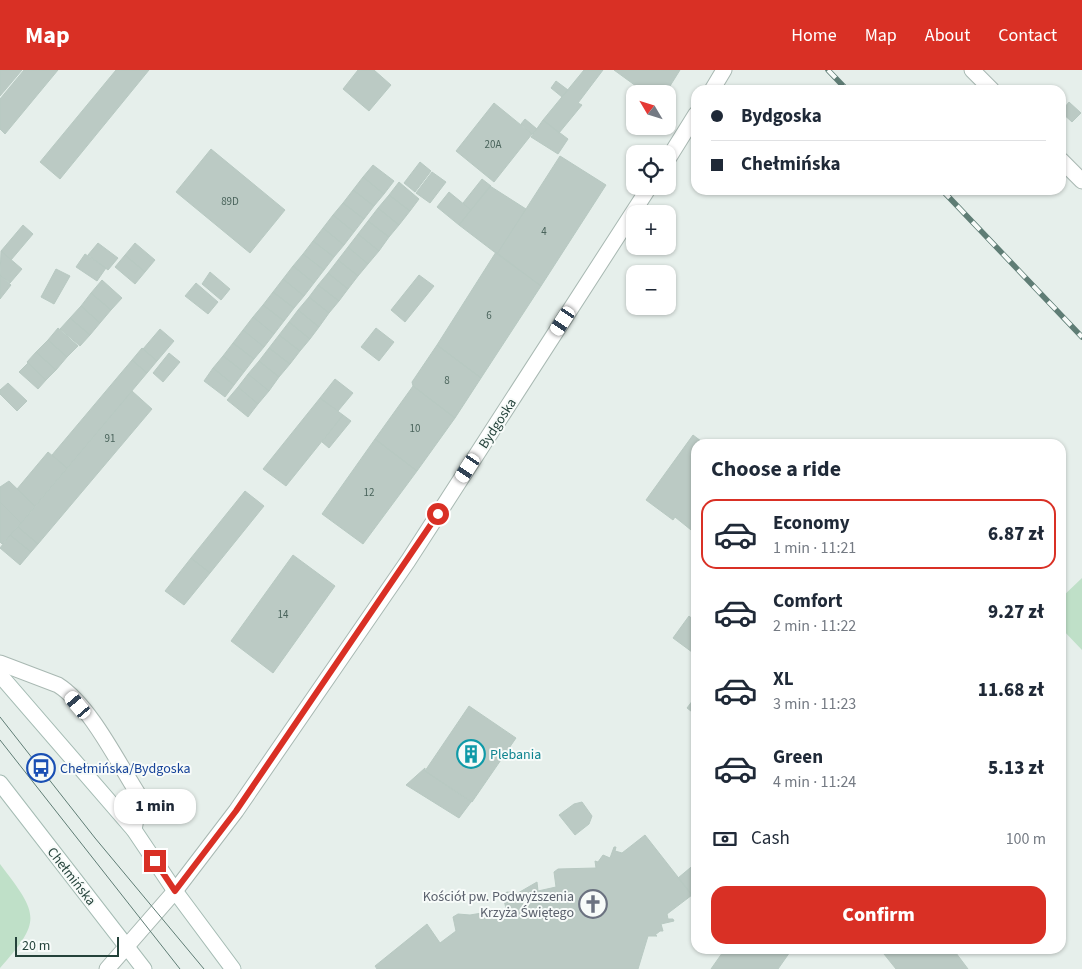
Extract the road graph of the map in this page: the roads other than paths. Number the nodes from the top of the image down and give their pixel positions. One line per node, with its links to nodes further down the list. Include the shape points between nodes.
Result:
1 (724, 70): 3 (street)
2 (972, 70): 4 (street)
3 (715, 85)
4 (987, 85)
5 (691, 122): 6 (street)
6 (676, 146)
7 (1066, 165): 8 (street)
8 (1082, 181)
9 (644, 195): 14 (street, Bydgoska, via 408,561 236,811)
10 (0, 663): 13 (street, via 66,690 118,758 140,797)
11 (0, 675): 13 (street)
12 (0, 783): 15 (street, Chełmińska)
13 (134, 830): 14 (street)
14 (175, 891): 15 (street, Bydgoska); 18 (street)
15 (127, 946): 16 (street, Bydgoska); 17 (street, Chełmińska)
16 (107, 969)
17 (144, 969)
18 (233, 969)

